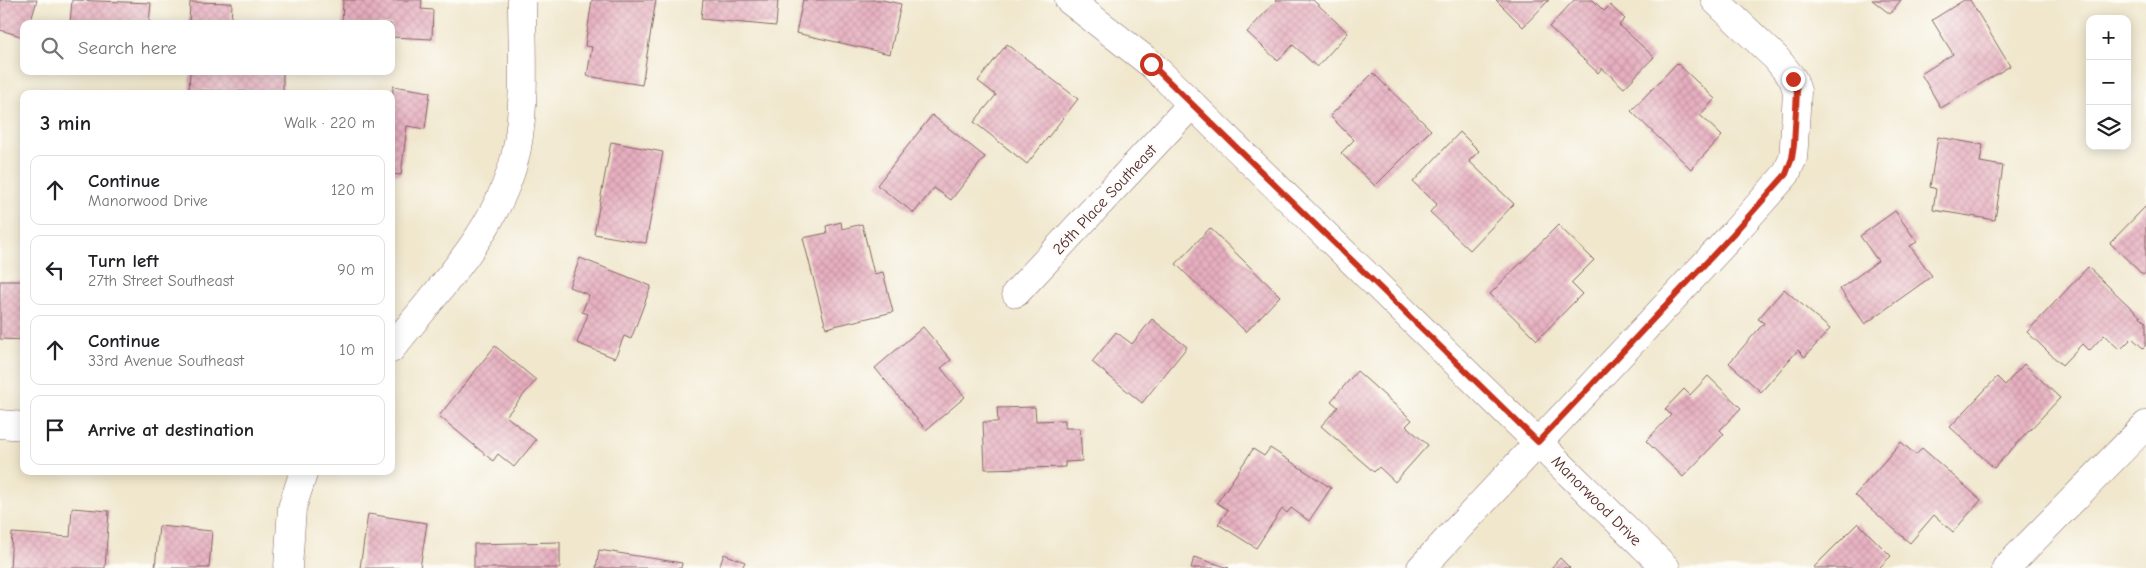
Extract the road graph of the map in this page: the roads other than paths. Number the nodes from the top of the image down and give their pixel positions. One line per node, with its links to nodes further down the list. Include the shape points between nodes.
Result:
1 (522, 0): 6 (street, via 522,88 516,148 505,187 489,221)
2 (1070, 0): 4 (street, Manorwood Drive, via 1151,64)
3 (1715, 0): 10 (street, via 1776,58 1793,79 1797,91 1797,114 1792,158 1786,174)
4 (1192, 104): 5 (street, 26th Place Southeast); 10 (street, Manorwood Drive)
5 (1016, 293)
6 (395, 344)
7 (0, 424): 9 (street)
8 (2146, 425): 15 (street)
9 (20, 426)
10 (1538, 442): 13 (street); 14 (street, Manorwood Drive)
11 (303, 475): 12 (street, via 292,508)
12 (288, 568)
13 (1421, 568)
14 (1666, 568)
15 (2006, 568)

